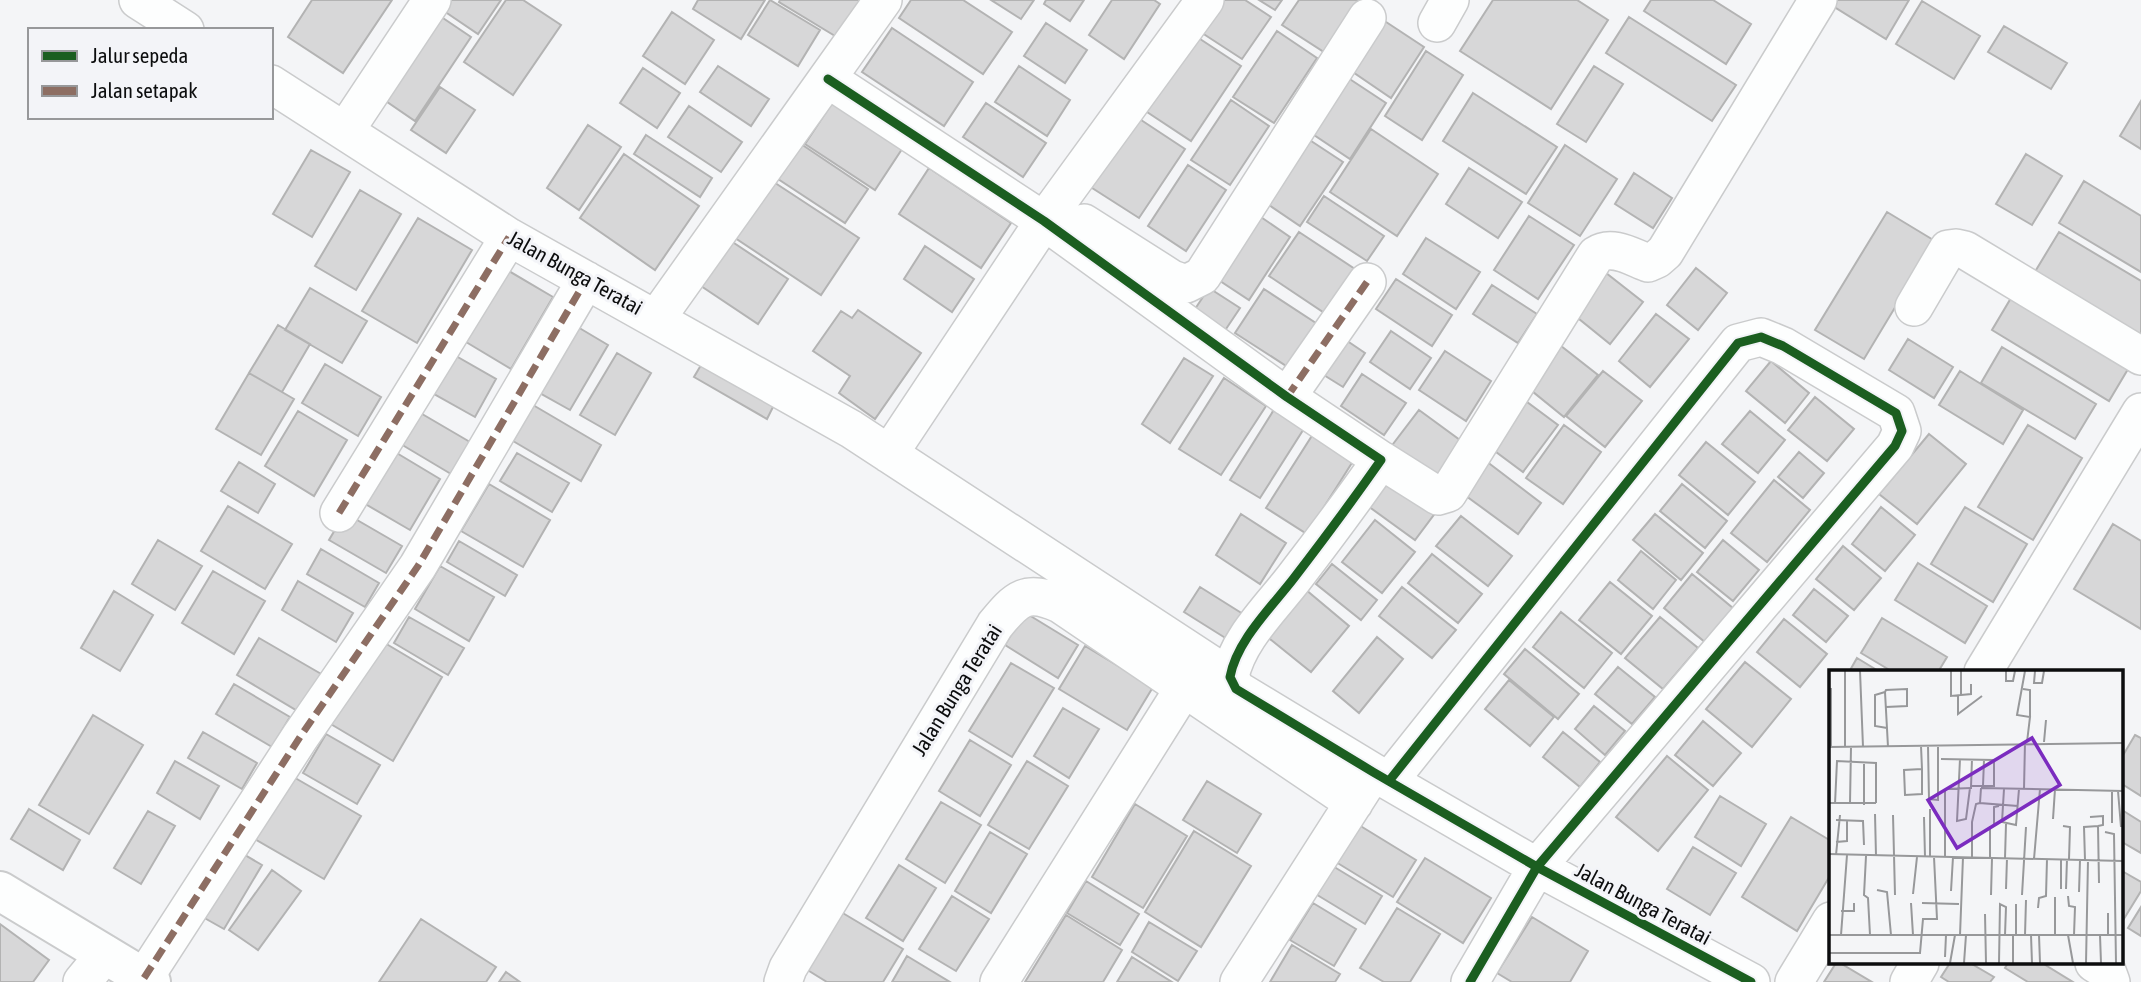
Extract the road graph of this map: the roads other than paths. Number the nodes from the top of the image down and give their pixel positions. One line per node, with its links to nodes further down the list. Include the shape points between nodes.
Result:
1 (138, 0): 7 (street)
2 (432, 0): 10 (street)
3 (883, 0): 8 (street, Jalan Bunga Teratai)
4 (1205, 0): 11 (street)
5 (1818, 0): 21 (street, via 1665,252 1648,263 1616,251 1603,250 1596,255 1448,493 1438,496)
6 (1367, 18): 11 (street, via 1202,276 1186,284 1172,279)
7 (182, 28)
8 (828, 79): 11 (street); 16 (street, Jalan Bunga Teratai)
9 (273, 85): 10 (street, Jalan Bunga Teratai)
10 (345, 131): 12 (street, Jalan Bunga Teratai)
11 (1051, 213): 18 (street); 20 (street)
12 (509, 237): 13 (street, Jalan Bunga Teratai); 22 (street)
13 (586, 280): 16 (street, Jalan Bunga Teratai); 34 (street, via 418,566 300,737)
14 (1367, 282): 18 (street)
15 (1914, 307): 17 (street, via 1948,249 1965,250)
16 (656, 319): 20 (street, Jalan Bunga Teratai)
17 (2141, 356)
18 (1287, 397): 21 (street)
19 (2141, 412): 23 (street)
20 (889, 454): 24 (street, Jalan Bunga Teratai)
21 (1381, 460): 24 (street, via 1247,639)
22 (339, 513)
23 (1984, 670)
24 (1230, 677): 26 (street, Jalan Bunga Teratai, via 1236,689)
25 (1184, 688): 27 (street, Jalan Bunga Teratai); 35 (street, Jalan Bunga Teratai, via 1060,604 1031,595 1019,599 988,637); 36 (street)
26 (1381, 777): 27 (street); 28 (street, Jalan Bunga Teratai); 28 (street, via 1738,343 1761,337 1783,346 1896,413 1902,431 1895,446)
27 (1354, 803): 37 (street)
28 (1537, 867): 38 (street); 39 (street, Jalan Bunga Teratai)
29 (0, 891): 33 (street)
30 (1829, 924): 40 (street)
31 (1919, 964): 41 (street)
32 (2096, 964): 42 (street, via 2107,971)
33 (94, 968): 34 (street)
34 (147, 980)
35 (783, 982)
36 (999, 982)
37 (1239, 982)
38 (1470, 982)
39 (1751, 982)
40 (1794, 982)
41 (1909, 982)
42 (2110, 982)

